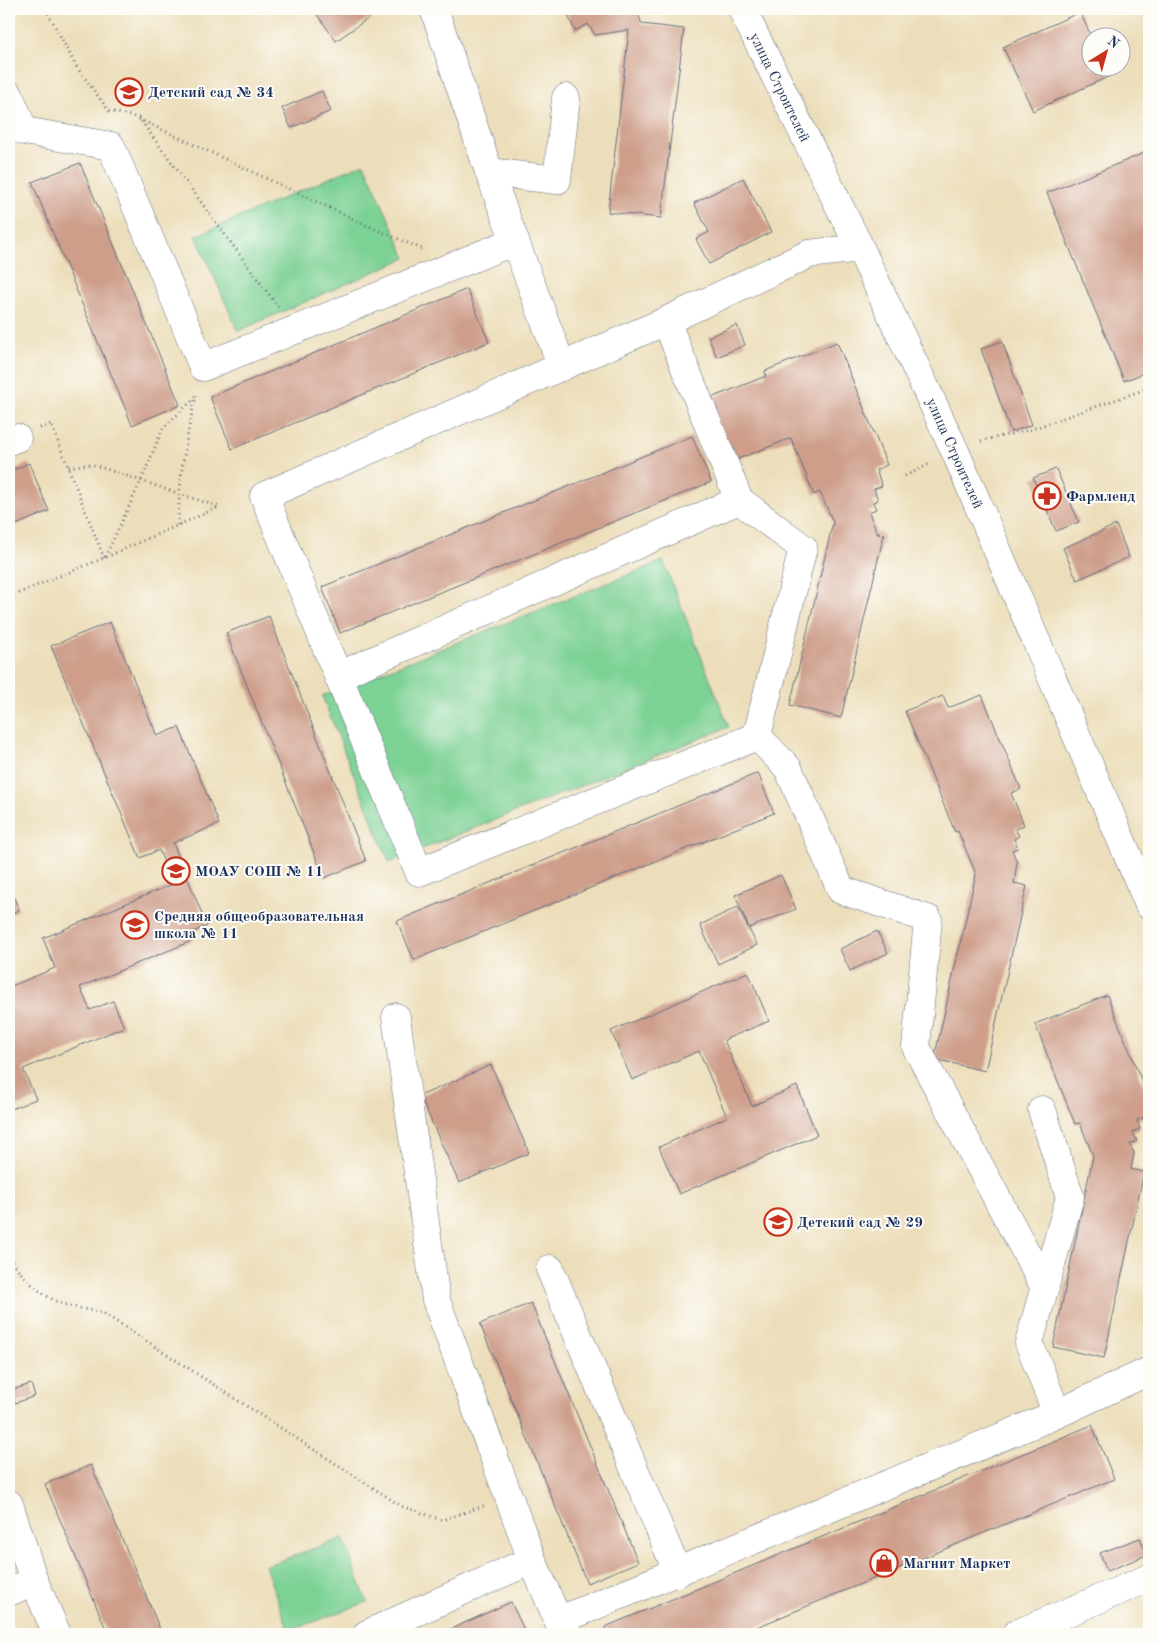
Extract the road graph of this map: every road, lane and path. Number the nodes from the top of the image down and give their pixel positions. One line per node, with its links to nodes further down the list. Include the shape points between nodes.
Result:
1 (46, 9): 6 (path, via 76,66 109,111)
2 (434, 9): 7 (main road)
3 (742, 9): 9 (main road, улица Строителей)
4 (9, 96): 13 (main road, via 24,131 111,146)
5 (566, 98): 7 (main road, via 557,180)
6 (139, 118): 10 (path, via 375,229); 12 (path)
7 (489, 172): 8 (main road)
8 (514, 241): 10 (main road); 14 (main road)
9 (860, 248): 11 (main road, via 809,254); 18 (main road, улица Строителей)
10 (460, 263): 12 (main road)
11 (666, 322): 14 (main road); 23 (main road)
12 (293, 330): 13 (main road)
13 (203, 367): 16 (path)
14 (562, 367): 27 (main road, via 264,496)
15 (1149, 388): 18 (path, via 1029,430)
16 (195, 398): 21 (path, via 163,428); 22 (path)
17 (51, 424): 19 (path)
18 (955, 451): 20 (path); 29 (main road, улица Строителей)
19 (68, 467): 21 (path, via 91,464); 25 (path)
20 (905, 476)
21 (141, 481): 22 (path); 25 (path)
22 (179, 494): 24 (path); 24 (path, via 219,508)
23 (740, 500): 27 (main road); 28 (main road, via 803,548)
24 (178, 525): 25 (path)
25 (104, 558): 26 (path)
26 (9, 597)
27 (338, 676): 28 (main road, via 419,872)
28 (757, 736): 34 (main road, via 788,768 841,890 928,919 916,1047)
29 (1149, 905)
30 (396, 1017): 37 (main road, via 436,1300)
31 (1042, 1110): 34 (main road, via 1070,1197)
32 (9, 1257): 37 (path, via 19,1273 47,1296 60,1303 103,1313 401,1506 442,1520)
33 (550, 1269): 40 (main road)
34 (1045, 1288): 36 (main road, via 1029,1343)
35 (1149, 1371): 36 (main road)
36 (1057, 1414): 40 (main road)
37 (508, 1498): 39 (main road)
38 (9, 1504): 42 (main road)
39 (532, 1560): 44 (main road); 46 (main road)
40 (678, 1572): 44 (main road)
41 (1149, 1578): 47 (main road)
42 (34, 1581): 43 (main road); 45 (main road)
43 (9, 1592)
44 (561, 1628)
45 (57, 1634)
46 (367, 1634)
47 (1016, 1634)

